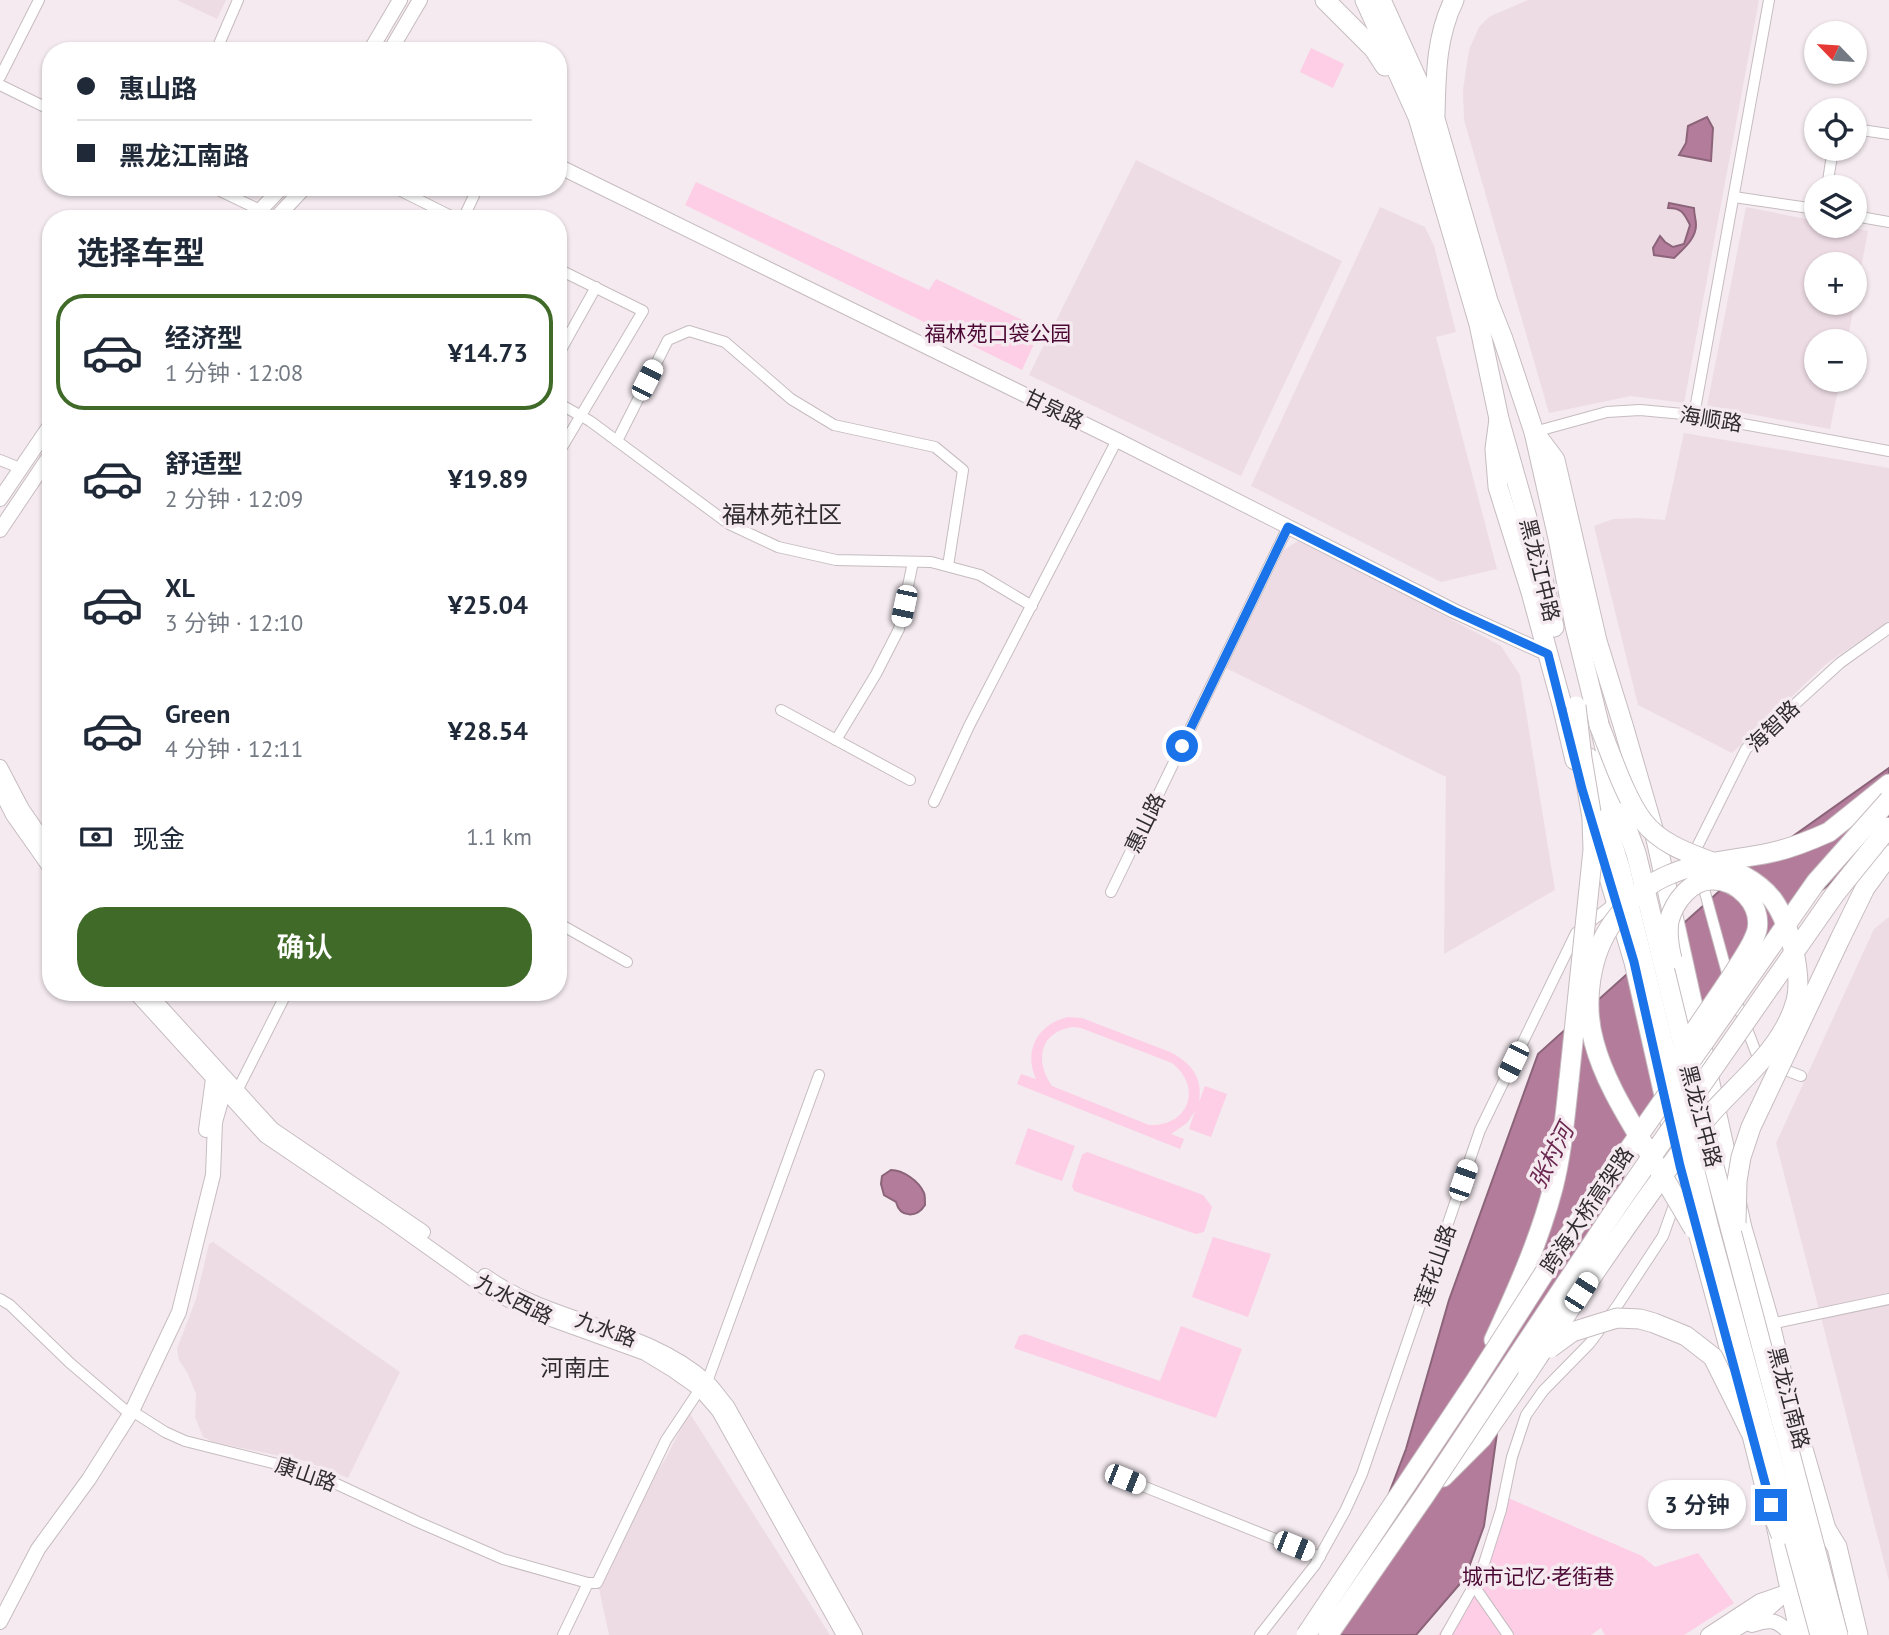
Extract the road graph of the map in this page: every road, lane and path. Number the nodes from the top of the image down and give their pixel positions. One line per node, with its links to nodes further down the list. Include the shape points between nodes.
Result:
1 (39, 0): 13 (street)
2 (238, 0): 10 (street)
3 (400, 0): 11 (main road)
4 (420, 0): 12 (main road)
5 (1325, 0): 16 (highway, via 1374,49)
6 (1364, 0): 16 (highway, 黑龙江中路)
7 (1381, 0): 16 (highway, 黑龙江中路)
8 (1454, 0): 16 (highway, via 1442,29)
9 (1769, 0): 24 (street)
10 (220, 42)
11 (375, 42)
12 (395, 42)
13 (0, 77)
14 (0, 85): 15 (street)
15 (42, 106)
16 (1426, 118): 38 (highway, 黑龙江中路); 39 (highway, 黑龙江中路)
17 (1867, 131): 18 (street)
18 (1889, 134)
19 (567, 170): 42 (main road, 甘泉路)
20 (226, 196): 26 (street)
21 (274, 196): 27 (main road)
22 (296, 196): 28 (main road)
23 (411, 196): 29 (street)
24 (1734, 197): 25 (street); 36 (street)
25 (1804, 207)
26 (248, 210)
27 (261, 210)
28 (283, 210)
29 (439, 210)
30 (1867, 218): 31 (street)
31 (1889, 222)
32 (567, 273): 33 (street)
33 (596, 287): 34 (street); 37 (street, via 643,310)
34 (567, 339)
35 (567, 408): 37 (street)
36 (1694, 415): 39 (street, 海顺路, via 1607,412); 44 (street, 海顺路)
37 (581, 416): 41 (street); 43 (street)
38 (1499, 419): 55 (highway, 黑龙江中路, via 1495,449 1498,487); 56 (highway, 黑龙江中路)
39 (1534, 432): 58 (highway, 黑龙江中路); 71 (highway, 黑龙江中路, via 1555,460 1597,641)
40 (42, 437): 47 (main road)
41 (567, 439)
42 (1117, 440): 49 (main road, 甘泉路); 53 (street)
43 (617, 441): 51 (street, via 729,524 778,547 836,561); 52 (street, via 668,340 689,331 725,342 791,400 834,425 935,447 962,470)
44 (1889, 451)
45 (0, 460): 47 (street)
46 (42, 467): 50 (main road)
47 (20, 468): 48 (main road)
48 (0, 499)
49 (1288, 527): 55 (main road, 甘泉路); 72 (street, 惠山路)
50 (0, 530)
51 (913, 562): 52 (street); 59 (street, via 899,629)
52 (948, 566): 53 (street, via 981,575)
53 (1031, 606): 65 (street)
54 (1889, 628): 68 (street, 海智路, via 1840,663 1746,749)
55 (1548, 654): 73 (highway, 黑龙江中路, via 1582,789)
56 (1576, 706): 91 (highway, bridge, via 1593,850 1564,1129 1539,1236); 103 (highway, 黑龙江中路, bridge, via 1709,1228)
57 (781, 710): 59 (street)
58 (1599, 725): 82 (highway, 黑龙江中路, bridge, via 1636,853); 90 (highway, bridge, via 1644,823 1665,841 1737,873 1773,901 1793,947 1796,999 1786,1026 1759,1064 1711,1111 1659,1180)
59 (836, 740): 61 (street)
60 (0, 767): 67 (main road)
61 (909, 780)
62 (1889, 784): 94 (highway, bridge, via 1829,832 1804,843 1703,863 1653,883 1632,899 1605,934 1593,970 1590,1015 1601,1065 1694,1229 1720,1338)
63 (0, 789): 70 (main road)
64 (1889, 800): 85 (highway, 跨海大桥高架路, bridge, via 1816,882)
65 (934, 802)
66 (1889, 827): 96 (highway, 跨海大桥高架路, bridge, via 1835,894 1618,1205)
67 (42, 838)
68 (1695, 852): 71 (street, 海智路); 80 (street, bridge, via 1731,986 1757,1055)
69 (1889, 855): 86 (highway, bridge, via 1865,888 1751,1127 1737,1181)
70 (42, 856)
71 (1666, 884): 73 (street, 莲花山路); 83 (highway, 黑龙江中路, bridge)
72 (1111, 892)
73 (1617, 901): 84 (highway, 黑龙江中路, bridge); 98 (street, 莲花山路, via 1576,933 1480,1130 1362,1474)
74 (567, 928): 75 (street)
75 (626, 962)
76 (144, 1001): 81 (main road, 九水西路)
77 (155, 1001): 81 (main road)
78 (281, 1001): 81 (street)
79 (819, 1075): 92 (street)
80 (1801, 1076)
81 (225, 1083): 92 (main road, 九水西路, via 265,1136 487,1289 537,1314 645,1353); 93 (main road, via 206,1119 204,1172 170,1310)
82 (1698, 1107): 85 (highway, bridge, via 1688,1042 1686,1030 1680,991 1669,944 1670,922 1683,894 1711,879 1733,885 1752,903 1757,921 1752,943 1731,978 1691,1036 1683,1047 1616,1152); 86 (highway, 黑龙江中路, bridge)
83 (1727, 1158): 89 (highway, 黑龙江南路)
84 (1687, 1187): 100 (street, via 1685,1199 1673,1208 1663,1236 1617,1307 1526,1415 1502,1510); 101 (highway)
85 (1562, 1245): 91 (highway, 跨海大桥高架路, bridge)
86 (1740, 1263): 118 (highway, 黑龙江中路, bridge)
87 (0, 1298): 93 (street, 康山路)
88 (1889, 1299): 89 (street)
89 (1770, 1324): 97 (highway, 黑龙江南路, via 1826,1529)
90 (1528, 1372): 94 (highway, bridge, via 1572,1332 1617,1318 1640,1319 1686,1336 1713,1357); 96 (highway, bridge, via 1482,1438)
91 (1474, 1383): 110 (highway, 跨海大桥高架路, bridge)
92 (703, 1385): 99 (street, via 666,1440 597,1583); 107 (main road, 九水西路); 108 (main road, via 727,1406)
93 (128, 1410): 99 (street, 康山路, via 185,1440 313,1473 503,1559); 102 (main road, via 29,1547); 104 (main road, via 89,1479 38,1549)
94 (1752, 1435): 103 (highway, bridge, via 1770,1507)
95 (1125, 1479): 98 (street)
96 (1425, 1495): 111 (highway, 跨海大桥高架路, bridge)
97 (1839, 1555): 101 (street); 119 (highway, 黑龙江南路)
98 (1320, 1556): 109 (street, 莲花山路)
99 (588, 1583): 106 (street)
100 (1474, 1586): 112 (street); 113 (street)
101 (1790, 1591): 105 (main road); 114 (main road, via 1760,1601); 116 (highway)
102 (0, 1602)
103 (1811, 1602): 117 (highway, 黑龙江中路, bridge)
104 (0, 1622)
105 (1732, 1632): 115 (main road, via 1769,1620)
106 (563, 1635)
107 (844, 1635)
108 (855, 1635)
109 (1260, 1635)
110 (1306, 1635)
111 (1328, 1635)
112 (1446, 1635)
113 (1507, 1635)
114 (1708, 1635)
115 (1792, 1635)
116 (1800, 1635)
117 (1820, 1635)
118 (1838, 1635)
119 (1858, 1635)

